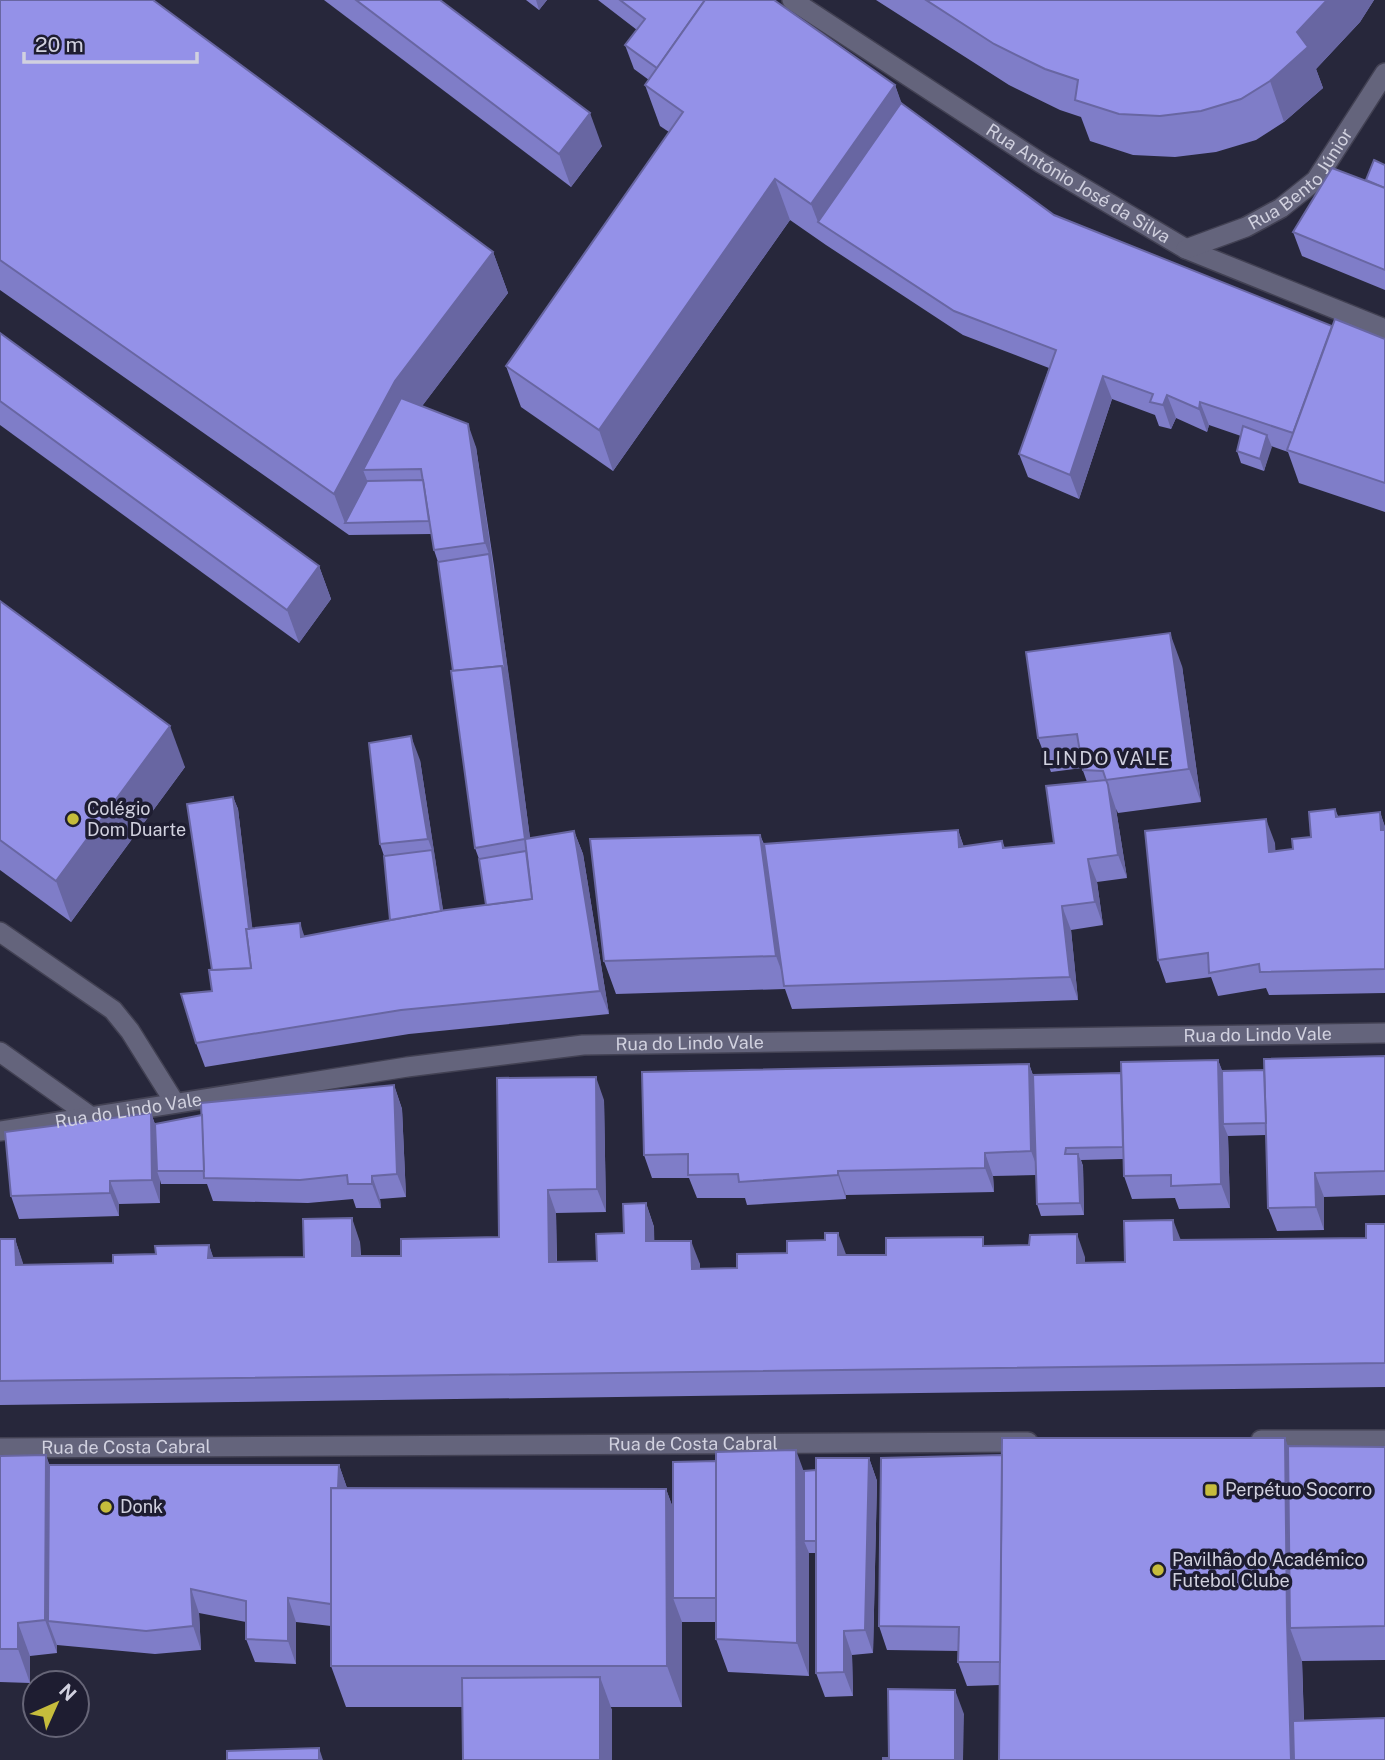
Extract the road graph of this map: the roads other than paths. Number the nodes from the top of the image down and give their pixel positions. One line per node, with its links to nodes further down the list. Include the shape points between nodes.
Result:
1 (792, 0): 3 (street, Rua António José da Silva, via 1041,163)
2 (1385, 73): 3 (street, Rua Bento Júnior, via 1316,180 1281,208)
3 (1186, 248): 4 (street, Rua António José da Silva)
4 (1385, 329)
5 (0, 932): 8 (street, via 113,1010)
6 (1385, 1033): 8 (street, Rua do Lindo Vale, via 583,1045 407,1066)
7 (0, 1052): 9 (street)
8 (175, 1103): 9 (street, Rua do Lindo Vale)
9 (90, 1116): 10 (street, Rua do Lindo Vale)
10 (0, 1131)
11 (1246, 1440): 12 (street)
12 (1385, 1440)
13 (1052, 1441): 14 (street, Rua de Costa Cabral)
14 (0, 1448)

